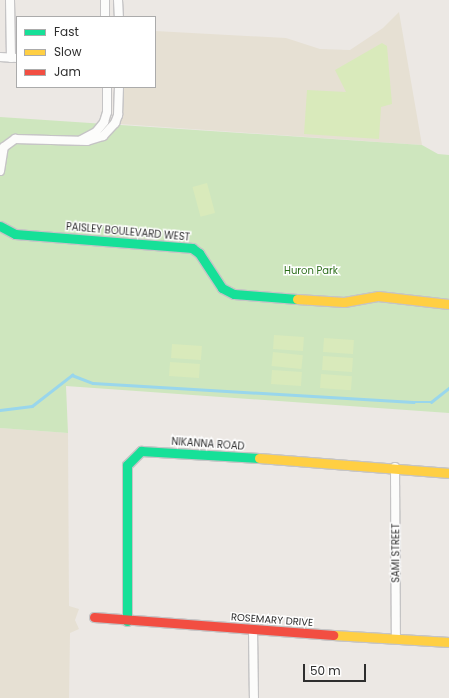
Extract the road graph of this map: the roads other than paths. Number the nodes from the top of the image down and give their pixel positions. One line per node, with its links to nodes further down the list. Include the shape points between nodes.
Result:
1 (10, 0): 7 (street)
2 (105, 0): 4 (street)
3 (118, 0): 5 (street)
4 (105, 16)
5 (119, 16)
6 (0, 57): 7 (street)
7 (14, 58)
8 (108, 88): 10 (street, via 104,122 96,132)
9 (119, 88): 10 (street, via 119,112 115,123 99,138)
10 (79, 142): 11 (street, via 15,139 4,147)
11 (0, 171)
12 (0, 226): 13 (street, PAISLEY BOULEVARD WEST, via 4,231 15,234 192,248 199,253 222,288 234,294 344,302 378,296)
13 (449, 304)
14 (395, 467): 15 (street, NIKANNA ROAD); 17 (street, NIKANNA ROAD, via 154,451 142,451 135,455 127,465); 19 (street, SAMI STREET)
15 (449, 473)
16 (94, 617): 17 (street, ROSEMARY DRIVE)
17 (127, 621): 18 (street, ROSEMARY DRIVE)
18 (253, 630): 19 (street, ROSEMARY DRIVE); 21 (street)
19 (396, 639): 20 (street, ROSEMARY DRIVE)
20 (449, 642)
21 (254, 698)

